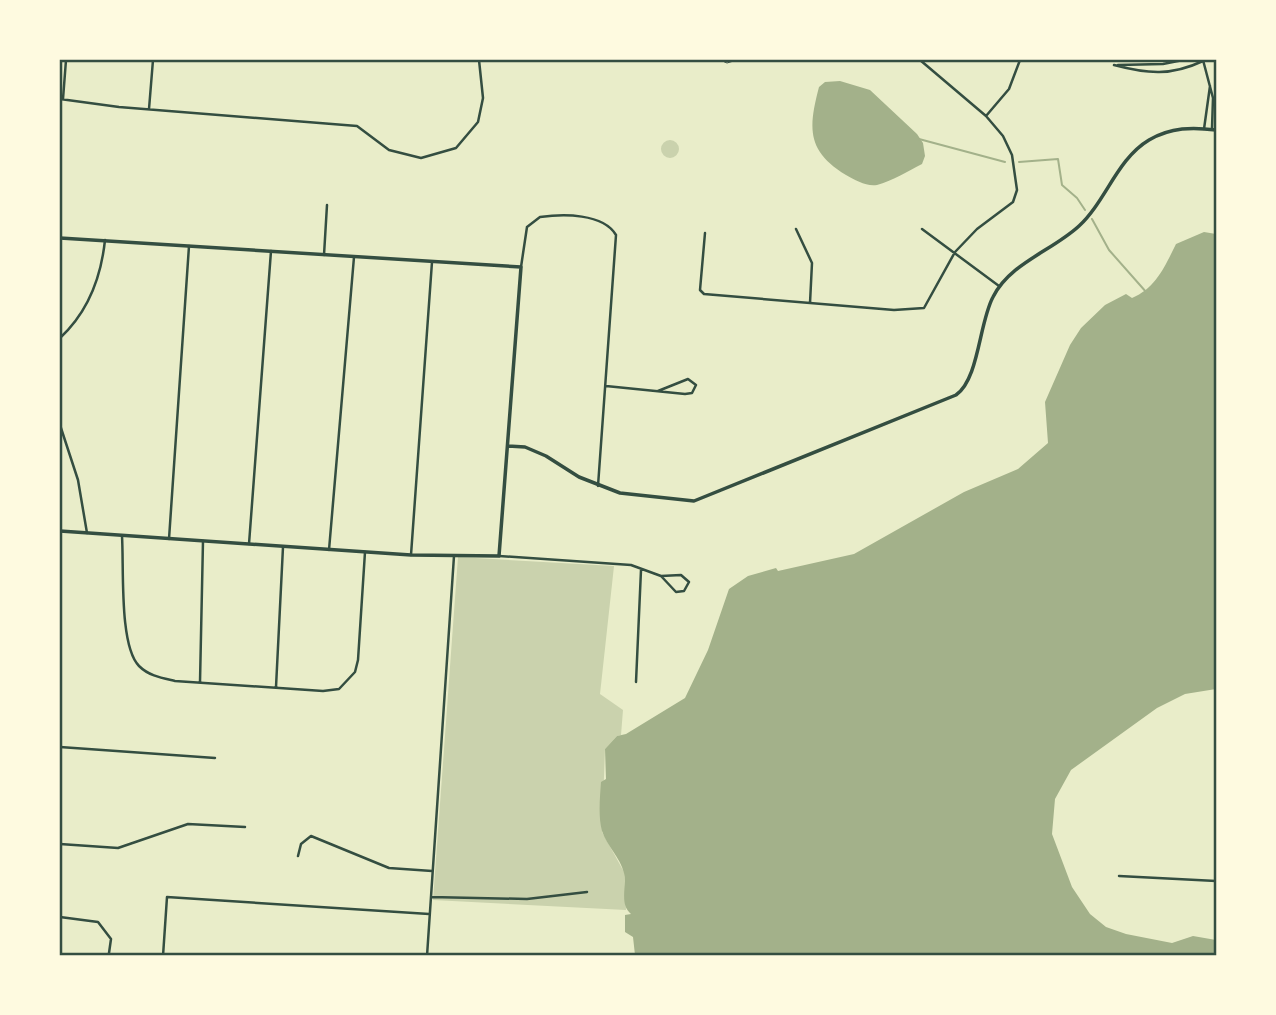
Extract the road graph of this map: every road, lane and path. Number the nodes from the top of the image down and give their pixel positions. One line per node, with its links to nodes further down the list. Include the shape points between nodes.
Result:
1 (66, 60): 11 (street)
2 (153, 60): 12 (street)
3 (479, 60): 12 (street, via 483,98 478,121 456,148 421,158 389,150 357,126)
4 (720, 60): 5 (lane)
5 (737, 60)
6 (920, 60): 13 (street)
7 (1020, 60): 13 (street, via 1009,89)
8 (1183, 60): 9 (street, via 1114,65 1166,74)
9 (1203, 60): 10 (street)
10 (1210, 86): 14 (street); 15 (street)
11 (61, 99): 12 (street)
12 (149, 109)
13 (986, 116): 24 (street, via 1012,155 1016,195)
14 (1204, 129): 15 (street); 29 (street, via 1168,131 1139,147 1078,227)
15 (1214, 130)
16 (327, 205): 25 (street)
17 (796, 229): 30 (street, via 811,263)
18 (922, 229): 24 (street)
19 (705, 233): 30 (street, via 700,290 704,294)
20 (60, 238): 21 (street)
21 (105, 240): 22 (street); 31 (street, via 96,285 76,321)
22 (189, 246): 23 (street); 40 (street)
23 (271, 251): 25 (street); 42 (street)
24 (955, 252): 29 (street); 30 (street, via 923,307 913,311)
25 (324, 254): 26 (street)
26 (354, 257): 27 (street); 44 (street)
27 (432, 262): 28 (street); 46 (street)
28 (521, 267): 32 (street, via 523,241 532,220 563,217 600,221 611,228 617,239); 35 (street)
29 (999, 286): 36 (street, via 984,320 969,380 956,395 706,498 657,499)
30 (810, 303)
31 (60, 338)
32 (606, 386): 33 (street); 36 (street)
33 (658, 391): 33 (street, via 692,393 696,385 688,379)
34 (60, 425): 38 (street, via 78,480)
35 (508, 446): 36 (street, via 546,456); 48 (street)
36 (598, 486)
37 (60, 531): 38 (street)
38 (87, 533): 39 (street)
39 (122, 536): 40 (street); 52 (street, via 126,635 131,654 155,677)
40 (169, 539): 41 (street)
41 (203, 541): 42 (street); 52 (street)
42 (249, 545): 43 (street)
43 (283, 547): 44 (street); 53 (street)
44 (330, 550): 45 (street)
45 (365, 552): 46 (street); 53 (street, via 355,672 339,689)
46 (411, 555): 47 (street)
47 (454, 556): 48 (street); 59 (street)
48 (499, 556): 49 (street, via 631,565)
49 (641, 570): 50 (street); 51 (street)
50 (661, 576): 50 (street, via 676,592 684,592 689,582 681,575)
51 (636, 682)
52 (200, 683): 53 (street)
53 (276, 688)
54 (60, 747): 55 (street)
55 (215, 758)
56 (245, 827): 57 (street, via 188,824 118,848)
57 (60, 845)
58 (298, 856): 59 (street, via 301,844 311,836 389,868)
59 (432, 871): 63 (street)
60 (1119, 876): 61 (street)
61 (1216, 881)
62 (587, 892): 63 (street, via 527,899)
63 (431, 897): 64 (street)
64 (429, 914): 67 (street, via 167,897); 68 (street)
65 (60, 917): 66 (street, via 99,922 111,939)
66 (109, 953)
67 (163, 956)
68 (428, 956)

